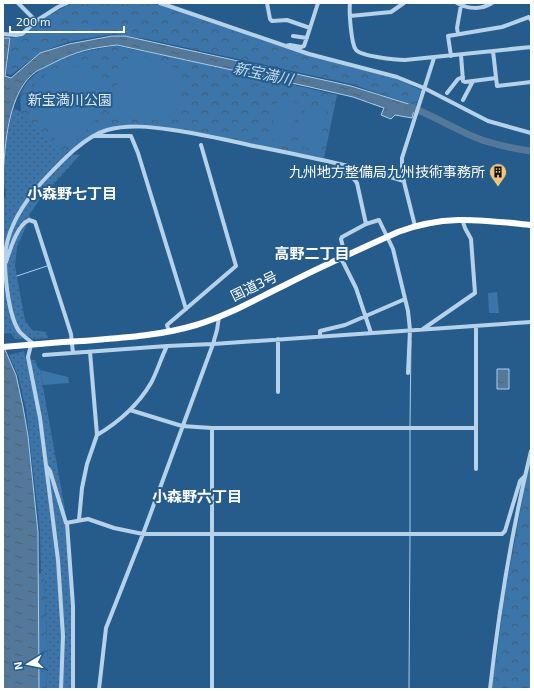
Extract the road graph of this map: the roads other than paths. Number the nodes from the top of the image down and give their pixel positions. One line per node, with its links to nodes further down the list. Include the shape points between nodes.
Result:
1 (18, 3): 13 (street)
2 (67, 3): 13 (street)
3 (160, 3): 19 (street)
4 (267, 3): 14 (street, via 272,21 287,20)
5 (318, 3): 14 (street)
6 (350, 3): 11 (street)
7 (404, 3): 11 (street, via 391,12)
8 (457, 3): 10 (street)
9 (492, 3): 10 (street, via 483,7)
10 (461, 6): 16 (street)
11 (350, 16): 24 (street, via 354,48 360,53 397,60)
12 (531, 20): 16 (street, via 529,16 502,27)
13 (36, 21): 15 (street, via 22,34)
14 (310, 28): 18 (street)
15 (3, 34)
16 (458, 34): 23 (street, via 448,36)
17 (293, 36): 18 (street)
18 (307, 38): 19 (street, via 304,46)
19 (285, 46): 29 (street, via 397,77)
20 (531, 47): 21 (street)
21 (493, 51): 22 (street); 26 (street)
22 (461, 54): 23 (street); 25 (street)
23 (451, 56): 24 (street)
24 (434, 58): 29 (street)
25 (463, 77): 27 (street, via 465,82); 30 (street, via 458,79)
26 (496, 78): 27 (street); 28 (street, via 497,86)
27 (473, 81): 31 (street)
28 (531, 82)
29 (424, 88): 32 (street, via 488,120); 36 (street, via 402,158)
30 (447, 93)
31 (463, 100)
32 (531, 133)
33 (93, 136): 36 (street, via 116,128 160,128 302,156); 43 (street, via 71,153 36,189 14,223 7,242); 45 (street, via 131,136)
34 (201, 145): 45 (street, via 236,266)
35 (345, 174): 38 (street, via 356,183)
36 (404, 181): 40 (street)
37 (462, 219): 39 (highway, 国道3号); 40 (highway, 国道3号); 50 (street, via 471,239 475,293)
38 (366, 224): 41 (street, via 379,220); 42 (street, via 342,236)
39 (531, 225)
40 (415, 226): 41 (highway, 国道3号)
41 (387, 237): 42 (highway, 国道3号); 44 (street, via 393,249)
42 (343, 257): 46 (street); 47 (highway, 国道3号)
43 (4, 265): 57 (street, via 14,321 18,330); 61 (street, via 14,239 24,223 29,220 35,222 66,315)
44 (405, 299): 46 (street); 51 (street)
45 (186, 309): 52 (street, via 167,325)
46 (366, 316): 53 (street); 54 (street, via 345,325 320,331)
47 (219, 317): 52 (highway, 国道3号); 56 (street)
48 (531, 322): 49 (street)
49 (476, 326): 50 (street); 68 (street)
50 (422, 329): 51 (street)
51 (410, 330): 53 (street); 63 (street)
52 (169, 332): 57 (highway, 国道3号, bridge)
53 (372, 333): 54 (street)
54 (320, 336): 55 (street)
55 (278, 339): 56 (street); 64 (street)
56 (213, 344): 58 (street); 66 (street)
57 (33, 345): 59 (highway, 国道3号); 71 (street, via 28,357)
58 (166, 346): 60 (street); 65 (street, via 151,383)
59 (3, 347)
60 (90, 352): 61 (street); 69 (street)
61 (73, 353): 62 (street)
62 (44, 355)
63 (408, 372)
64 (278, 392)
65 (130, 410): 66 (street); 69 (street)
66 (182, 426): 67 (street); 76 (street)
67 (212, 428): 68 (street); 77 (street)
68 (476, 428): 72 (street)
69 (97, 435): 74 (street, via 87,464)
70 (531, 451): 73 (street)
71 (47, 467): 75 (street); 78 (street, via 61,604)
72 (476, 469)
73 (525, 476): 77 (street, via 520,481 502,534); 82 (street)
74 (79, 520): 75 (street); 76 (street, via 88,519)
75 (67, 523): 79 (street, via 73,606)
76 (143, 534): 77 (street); 80 (street, via 106,628)
77 (213, 534): 81 (street)
78 (62, 689)
79 (73, 689)
80 (99, 689)
81 (212, 689)
82 (490, 689)

